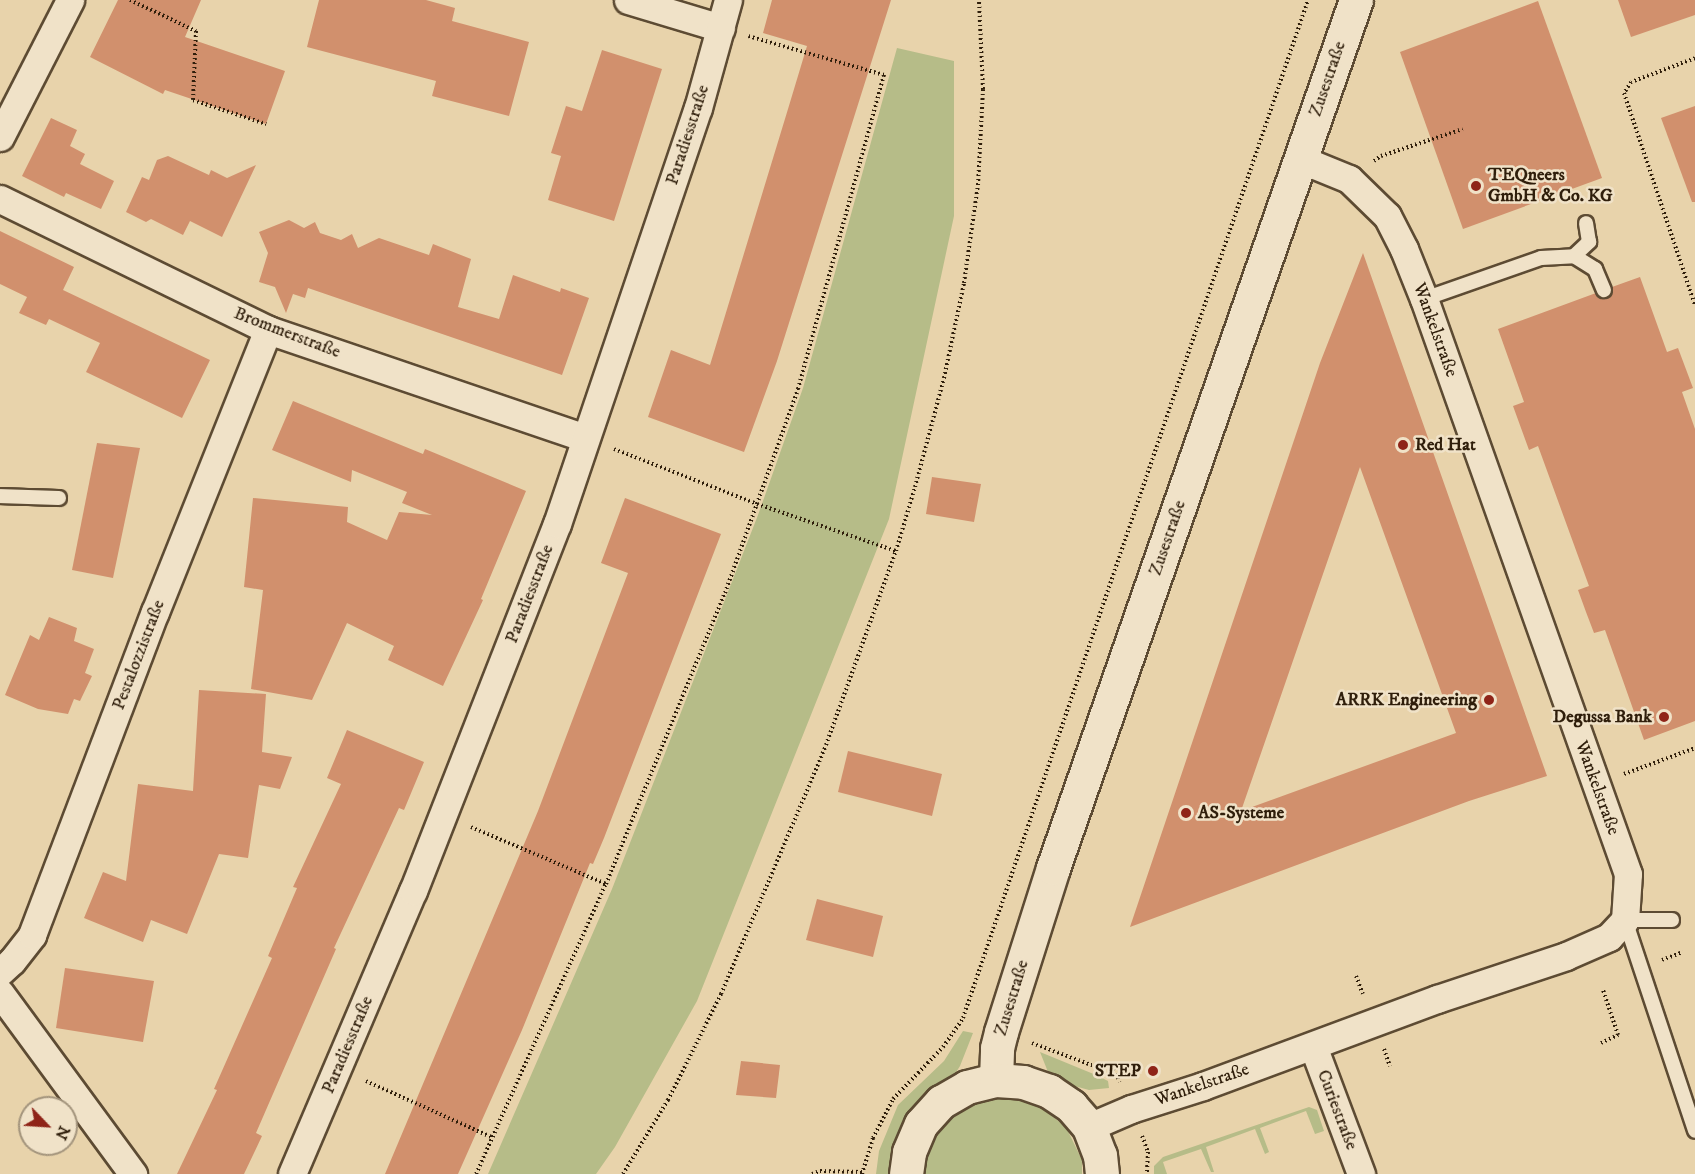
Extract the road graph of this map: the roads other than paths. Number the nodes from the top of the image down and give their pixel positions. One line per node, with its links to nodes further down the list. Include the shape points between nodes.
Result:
1 (70, 0): 6 (street)
2 (628, 0): 5 (street)
3 (728, 0): 5 (street, Paradiesstraße)
4 (1356, 0): 7 (street, Zusestraße)
5 (721, 28): 14 (street, Paradiesstraße, via 698,108)
6 (0, 137)
7 (1300, 159): 12 (street, Wankelstraße, via 1349,179 1387,216); 22 (street, Zusestraße, via 1053,868 1001,1032)
8 (0, 199): 13 (street, Brommerstraße)
9 (1586, 223): 10 (lane, via 1589,242)
10 (1574, 256): 11 (lane, via 1595,269); 12 (lane, via 1541,258)
11 (1605, 290)
12 (1424, 299): 17 (street, Wankelstraße, via 1628,874)
13 (268, 330): 14 (street, Brommerstraße); 19 (street, Pestalozzistraße, via 32,935)
14 (585, 438): 26 (street, Paradiesstraße, via 557,524 443,816)
15 (0, 496): 16 (lane)
16 (59, 498)
17 (1625, 920): 18 (lane); 21 (street, Wankelstraße, via 1608,937 1566,956); 24 (lane)
18 (1672, 920)
19 (0, 972)
20 (0, 993): 25 (street)
21 (1313, 1046): 23 (street, Wankelstraße); 29 (street, Curiestraße)
22 (996, 1080): 23 (street, via 1023,1082 1049,1091 1071,1106); 27 (street, via 967,1087 941,1102 921,1125 909,1152)
23 (1089, 1127): 28 (street, via 1100,1155)
24 (1695, 1131)
25 (133, 1174)
26 (292, 1174)
27 (906, 1174)
28 (1102, 1174)
29 (1361, 1174)

